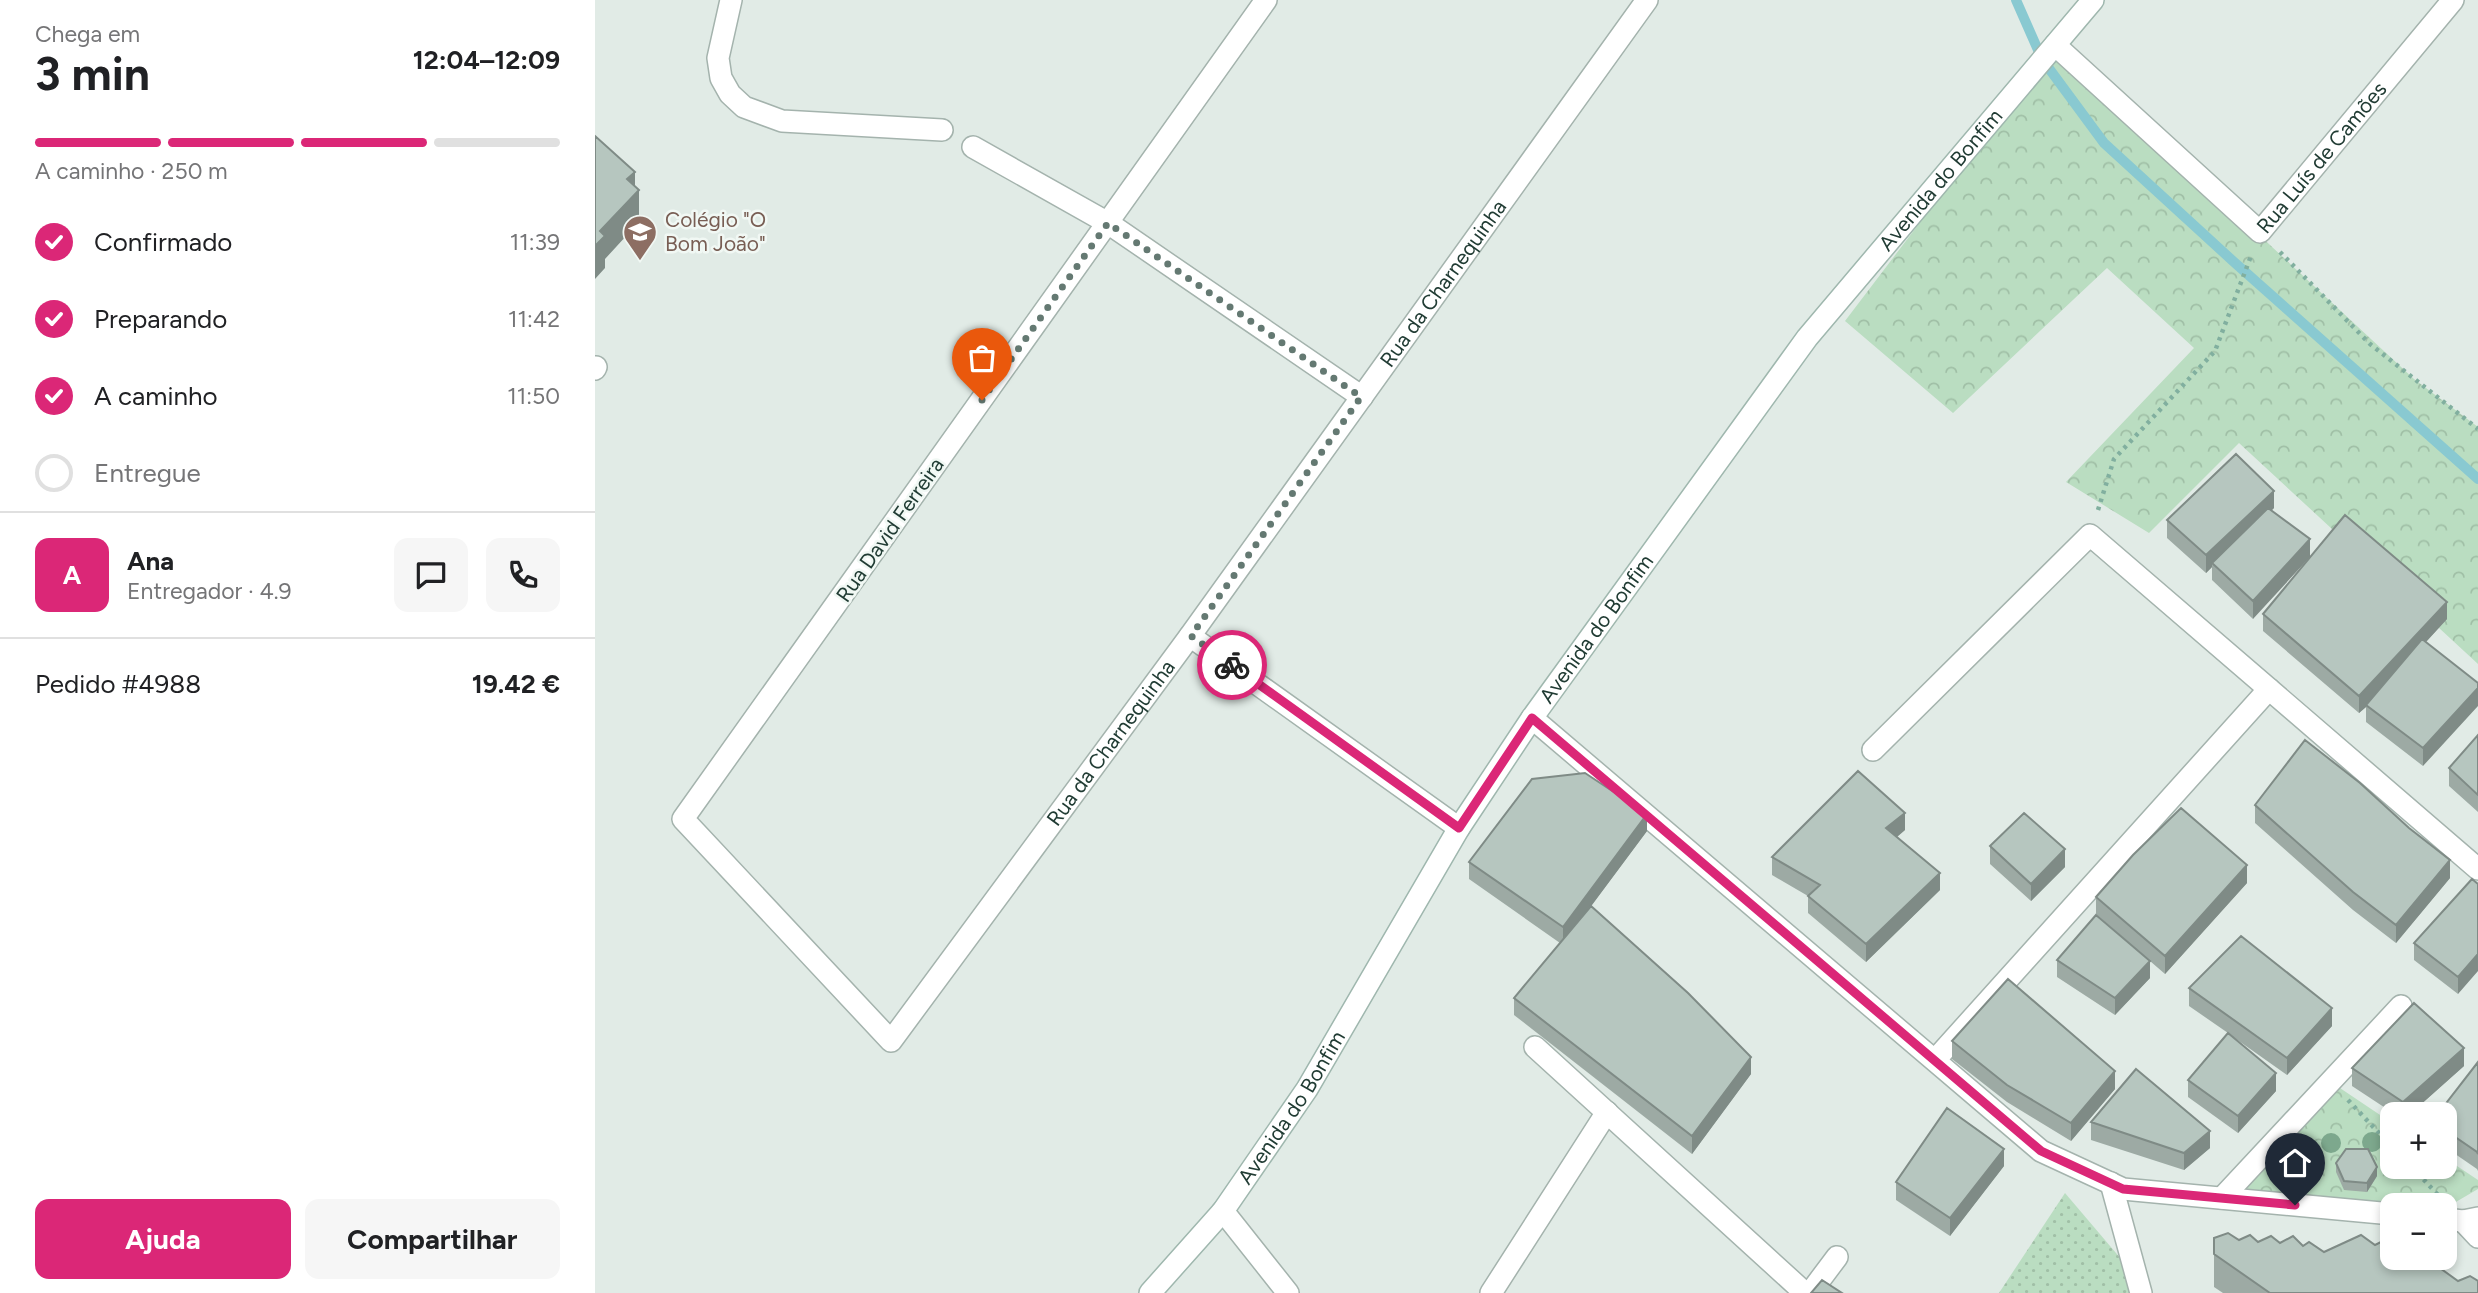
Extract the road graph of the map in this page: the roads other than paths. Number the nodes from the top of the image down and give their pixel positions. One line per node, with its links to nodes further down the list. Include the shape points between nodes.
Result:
1 (731, 0): 7 (street, via 718,58 721,78 744,107 782,121)
2 (1266, 0): 9 (street, Rua David Ferreira)
3 (1647, 0): 10 (street, Rua da Charnequinha)
4 (2093, 0): 6 (street, Avenida do Bonfim)
5 (2453, 0): 6 (street, Rua Luís de Camões, via 2260,232)
6 (2055, 45): 13 (street, Avenida do Bonfim, via 1807,338)
7 (942, 130)
8 (973, 147): 9 (street)
9 (1108, 223): 10 (street); 18 (street, Rua David Ferreira, via 683,819)
10 (1361, 397): 11 (street, Rua da Charnequinha)
11 (1191, 636): 15 (street); 18 (street, Rua da Charnequinha)
12 (2269, 690): 14 (street, via 2090,534); 16 (street); 20 (street)
13 (1532, 718): 15 (street, Avenida do Bonfim); 20 (street)
14 (1873, 750)
15 (1459, 828): 24 (street, Avenida do Bonfim, via 1307,1089)
16 (2478, 869)
17 (2401, 1006): 23 (street)
18 (891, 1041)
19 (1535, 1046): 21 (street)
20 (1935, 1060): 22 (street, via 2041,1151)
21 (1607, 1112): 31 (street); 32 (street)
22 (2111, 1183): 23 (street, via 2123,1189); 33 (street)
23 (2222, 1198): 25 (street)
24 (1223, 1211): 29 (street, Avenida do Bonfim); 30 (street)
25 (2380, 1213)
26 (2462, 1219): 27 (street)
27 (2478, 1237)
28 (1837, 1257): 32 (street)
29 (1150, 1293)
30 (1288, 1293)
31 (1492, 1293)
32 (1807, 1293)
33 (2141, 1293)

